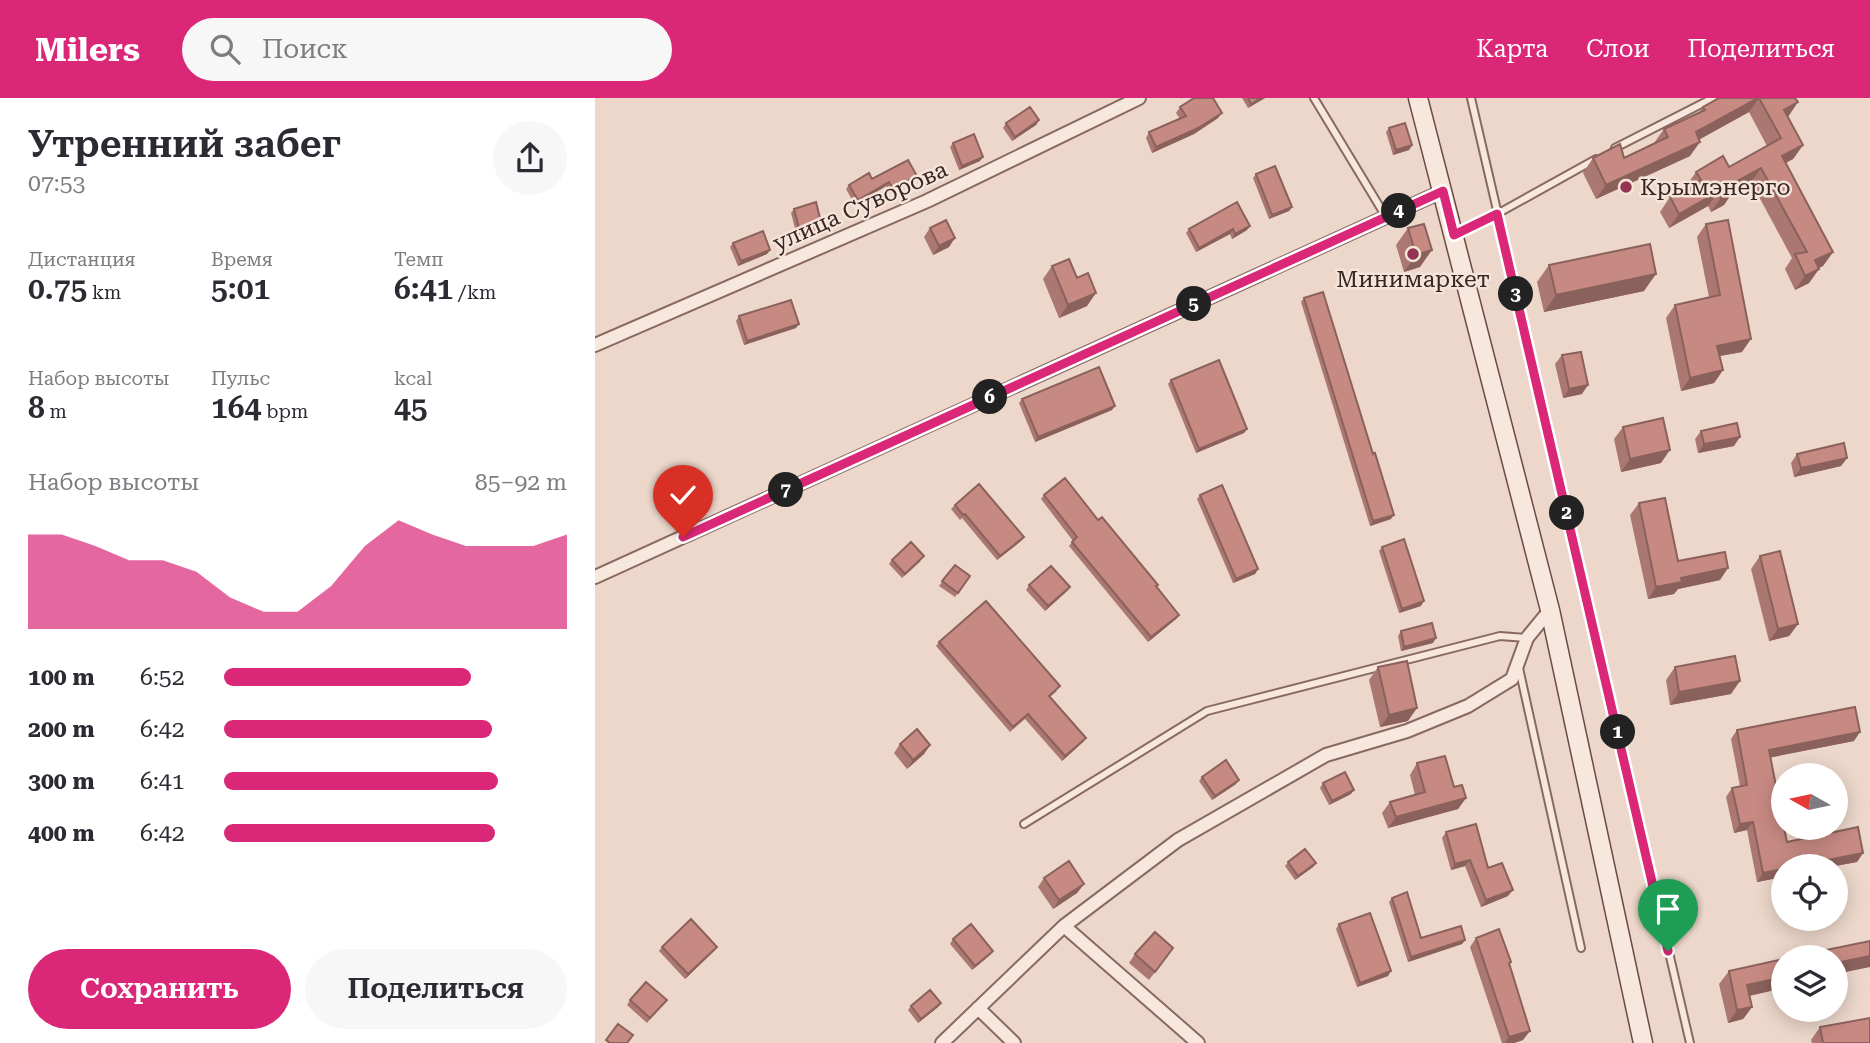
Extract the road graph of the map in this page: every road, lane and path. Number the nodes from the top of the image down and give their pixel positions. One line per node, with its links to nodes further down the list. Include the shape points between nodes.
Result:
1 (1139, 98): 10 (street, улица Суворова, via 927,201)
2 (1314, 98): 8 (lane)
3 (1418, 98): 6 (main road)
4 (1471, 98): 7 (lane)
5 (1713, 98): 7 (lane)
6 (1443, 191): 8 (street); 9 (main road)
7 (1497, 214): 9 (lane); 23 (lane)
8 (1385, 217): 11 (street)
9 (1454, 235): 12 (main road)
10 (595, 345)
11 (595, 577)
12 (1550, 610): 13 (street); 22 (main road)
13 (1527, 638): 14 (street); 15 (lane, via 1500,636 1207,711)
14 (1518, 662): 16 (street, via 1512,679 1468,706 1407,731 1326,755 1242,802 1178,840); 17 (lane)
15 (1024, 824)
16 (1064, 926): 18 (street); 21 (street)
17 (1581, 948)
18 (978, 1008): 19 (street); 20 (street)
19 (942, 1043)
20 (1014, 1043)
21 (1198, 1043)
22 (1643, 1043)
23 (1690, 1043)

